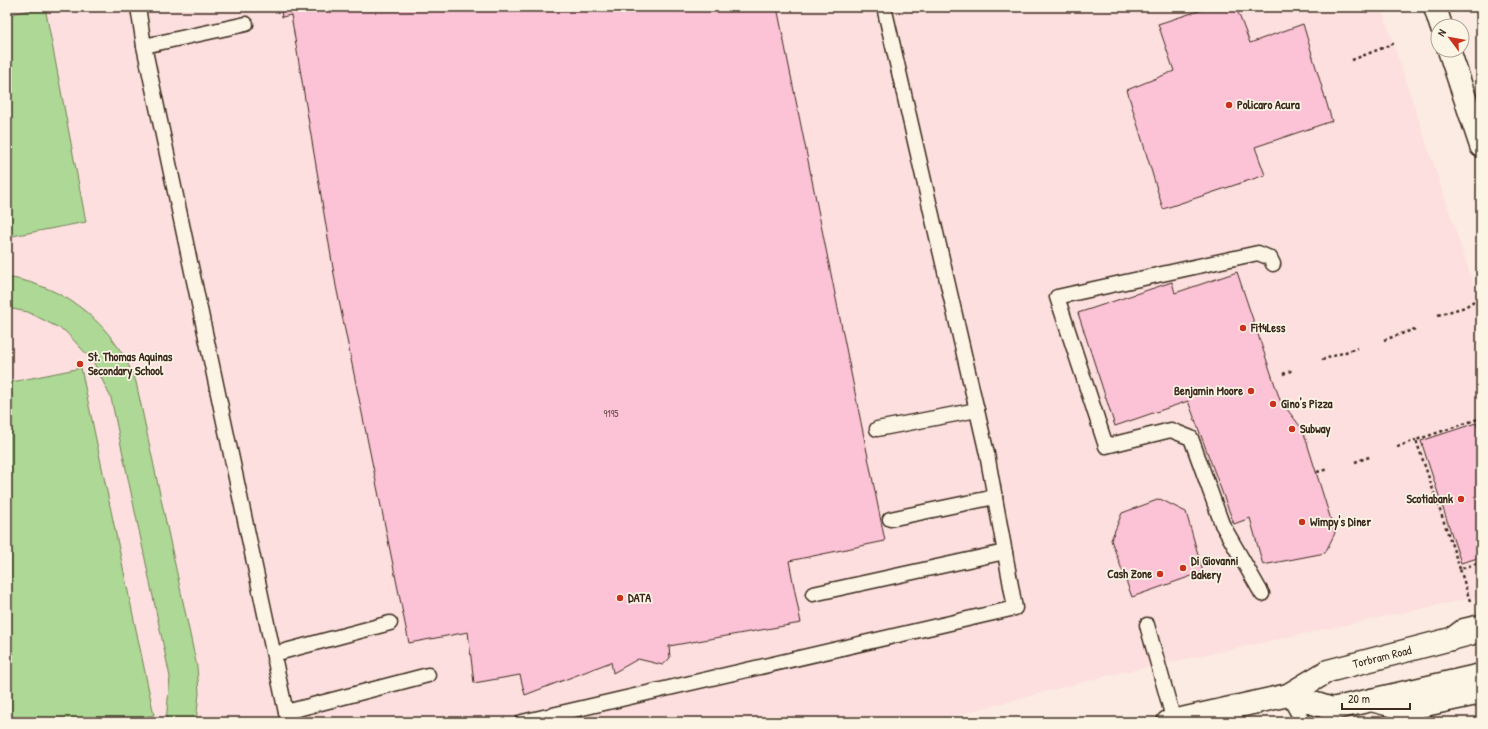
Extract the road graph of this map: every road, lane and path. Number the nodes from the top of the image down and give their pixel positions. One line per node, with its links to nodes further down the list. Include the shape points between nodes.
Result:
1 (138, 7): 7 (lane)
2 (884, 7): 20 (lane)
3 (1435, 7): 4 (main road)
4 (1438, 18)
5 (246, 24): 7 (lane)
6 (1395, 43): 9 (path)
7 (144, 46): 43 (lane)
8 (1452, 58): 10 (main road)
9 (1352, 60)
10 (1481, 146)
11 (1273, 264): 36 (lane, via 1270,258 1258,253 1057,297 1106,446 1171,430 1191,438 1222,524)
12 (1480, 297): 13 (path, via 1465,307)
13 (1438, 315)
14 (1415, 329): 15 (path)
15 (1384, 340)
16 (1357, 348): 17 (path)
17 (1322, 360)
18 (1293, 370): 19 (path)
19 (1283, 374)
20 (976, 410): 22 (lane); 30 (lane)
21 (1479, 419): 23 (path); 24 (path)
22 (877, 429)
23 (1481, 429)
24 (1416, 440): 25 (path); 34 (path)
25 (1397, 447)
26 (1372, 456): 27 (path)
27 (1355, 462)
28 (1328, 469): 29 (path)
29 (1317, 472)
30 (995, 497): 31 (lane); 32 (lane)
31 (890, 520)
32 (1005, 552): 35 (lane); 51 (lane, via 1016,608)
33 (1481, 562): 34 (path)
34 (1460, 570): 37 (path)
35 (813, 594)
36 (1262, 594)
37 (1470, 601)
38 (390, 623): 43 (lane)
39 (1147, 625): 50 (lane)
40 (1481, 626): 42 (main road, via 1464,630)
41 (1481, 632): 42 (main road, Torbram Road)
42 (1452, 639): 47 (main road, Torbram Road, via 1328,671)
43 (274, 654): 49 (lane)
44 (428, 675): 49 (lane)
45 (1481, 675): 48 (main road)
46 (1481, 693): 48 (main road, via 1406,709)
47 (1288, 694): 48 (main road, via 1332,709); 50 (main road, Torbram Road); 52 (lane)
48 (1371, 700)
49 (287, 717)
50 (1171, 721)
51 (522, 722)
52 (1303, 722)

